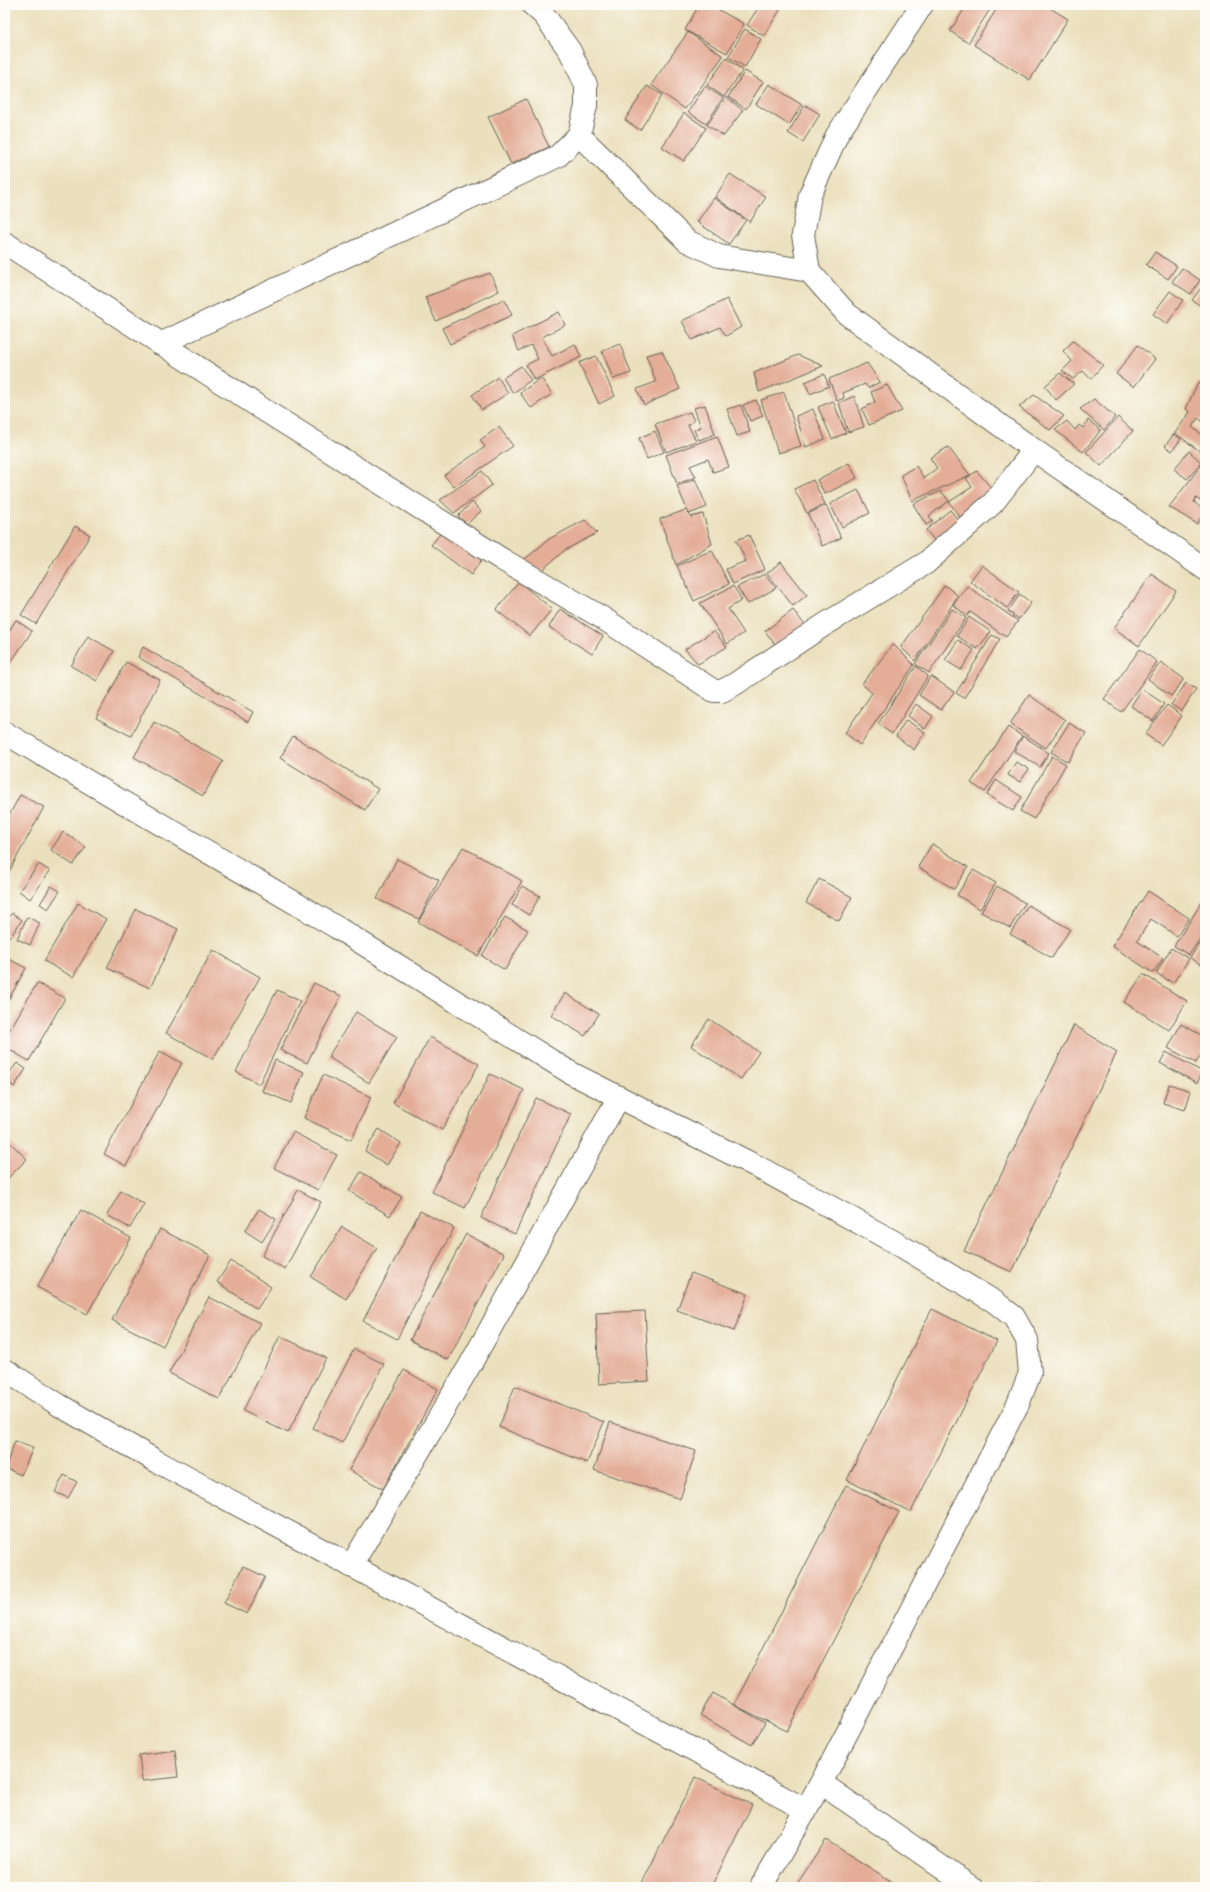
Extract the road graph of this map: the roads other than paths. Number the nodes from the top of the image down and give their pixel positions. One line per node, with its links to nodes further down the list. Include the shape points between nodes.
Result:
1 (533, 5): 3 (street, via 544,15 570,51 586,85 586,106)
2 (922, 5): 5 (street, via 837,135 810,195 803,235)
3 (579, 135): 5 (street, via 687,241 719,256); 6 (street, via 558,156)
4 (5, 243): 6 (street)
5 (809, 271): 7 (street, via 847,314)
6 (160, 344): 7 (street, via 503,560 602,617 714,691 722,691 735,684 824,625 926,563 993,503)
7 (1034, 450): 8 (street)
8 (1205, 569)
9 (5, 733): 10 (street, via 336,927 571,1073)
10 (619, 1097): 12 (street, via 470,1365); 13 (street, via 756,1166 896,1243 995,1302 1014,1317 1027,1340 1030,1373 1018,1404)
11 (5, 1370): 12 (street, via 59,1405 158,1462)
12 (351, 1566): 14 (street)
13 (821, 1783): 14 (street); 16 (street)
14 (806, 1810): 15 (street)
15 (761, 1887)
16 (971, 1887)

